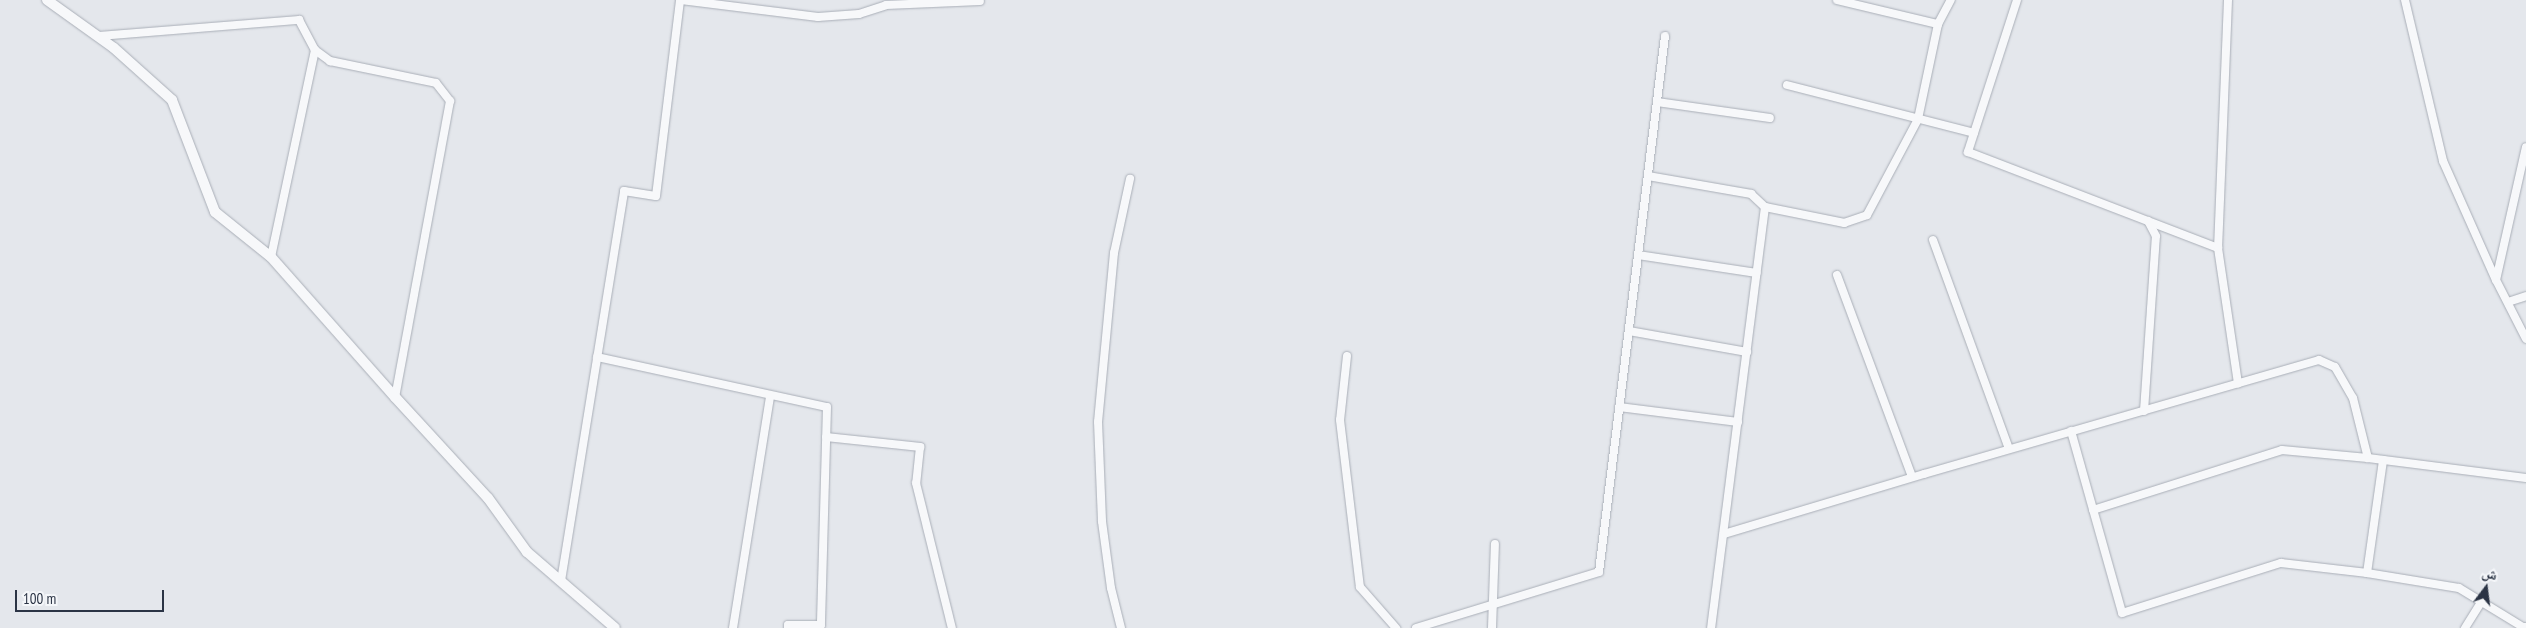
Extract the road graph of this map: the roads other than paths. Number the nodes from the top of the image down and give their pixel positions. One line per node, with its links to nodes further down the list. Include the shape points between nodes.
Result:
1 (47, 0): 10 (street)
2 (680, 0): 8 (street, via 818,16 859,14 886,4); 36 (street, via 656,196 624,191)
3 (1837, 0): 9 (street)
4 (1951, 0): 9 (street)
5 (2017, 0): 17 (street)
6 (2228, 0): 24 (street)
7 (2405, 0): 29 (street, via 2443,161)
8 (980, 1)
9 (1938, 24): 16 (street)
10 (99, 36): 12 (street, via 299,20); 26 (street, via 172,100 215,212)
11 (1665, 36): 14 (street)
12 (315, 50): 26 (street); 39 (street, via 330,62 436,83 450,101)
13 (1787, 85): 16 (street)
14 (1657, 102): 15 (street); 19 (street)
15 (1770, 118)
16 (1918, 119): 17 (street); 21 (street, via 1867,215 1844,223)
17 (1974, 133): 22 (street, via 1968,152)
18 (2526, 147): 29 (street)
19 (1648, 176): 21 (street, via 1751,194); 25 (street)
20 (1130, 179): 62 (street, via 1114,253 1098,422 1102,521 1111,588)
21 (1765, 207): 27 (street)
22 (2148, 221): 24 (street); 41 (street, via 2156,236)
23 (1933, 240): 45 (street)
24 (2218, 248): 37 (street)
25 (1638, 255): 27 (street); 32 (street)
26 (271, 257): 39 (street)
27 (1757, 273): 34 (street)
28 (1837, 275): 48 (street)
29 (2496, 280): 31 (street)
30 (2526, 296): 31 (street)
31 (2508, 302): 33 (street)
32 (1629, 332): 34 (street); 40 (street)
33 (2526, 339)
34 (1747, 352): 42 (street)
35 (1347, 356): 63 (street, via 1340,420 1360,587)
36 (597, 357): 38 (street); 54 (street)
37 (2238, 384): 41 (street); 46 (street, via 2320,360 2335,367 2353,398)
38 (770, 396): 44 (street, via 827,407); 59 (street)
39 (395, 397): 54 (street, via 488,498 527,552)
40 (1619, 407): 42 (street); 56 (street, via 1599,572)
41 (2144, 411): 43 (street)
42 (1738, 422): 51 (street)
43 (2071, 431): 45 (street); 50 (street)
44 (826, 437): 60 (street, via 821,625 788,625); 61 (street, via 920,446 916,483)
45 (2009, 449): 48 (street)
46 (2368, 458): 47 (street); 50 (street, via 2282,450)
47 (2383, 460): 49 (street); 53 (street)
48 (1912, 477): 51 (street)
49 (2526, 478)
50 (2093, 510): 53 (street, via 2122,613 2281,563)
51 (1724, 534): 66 (street)
52 (1495, 544): 56 (street)
53 (2367, 573): 55 (street, via 2459,588)
54 (561, 581): 58 (street)
55 (2482, 601): 57 (street); 67 (street)
56 (1493, 604): 64 (street); 65 (street)
57 (2526, 627)
58 (615, 628)
59 (733, 628)
60 (788, 628)
61 (952, 628)
62 (1121, 628)
63 (1396, 628)
64 (1416, 628)
65 (1492, 628)
66 (1711, 628)
67 (2465, 628)

